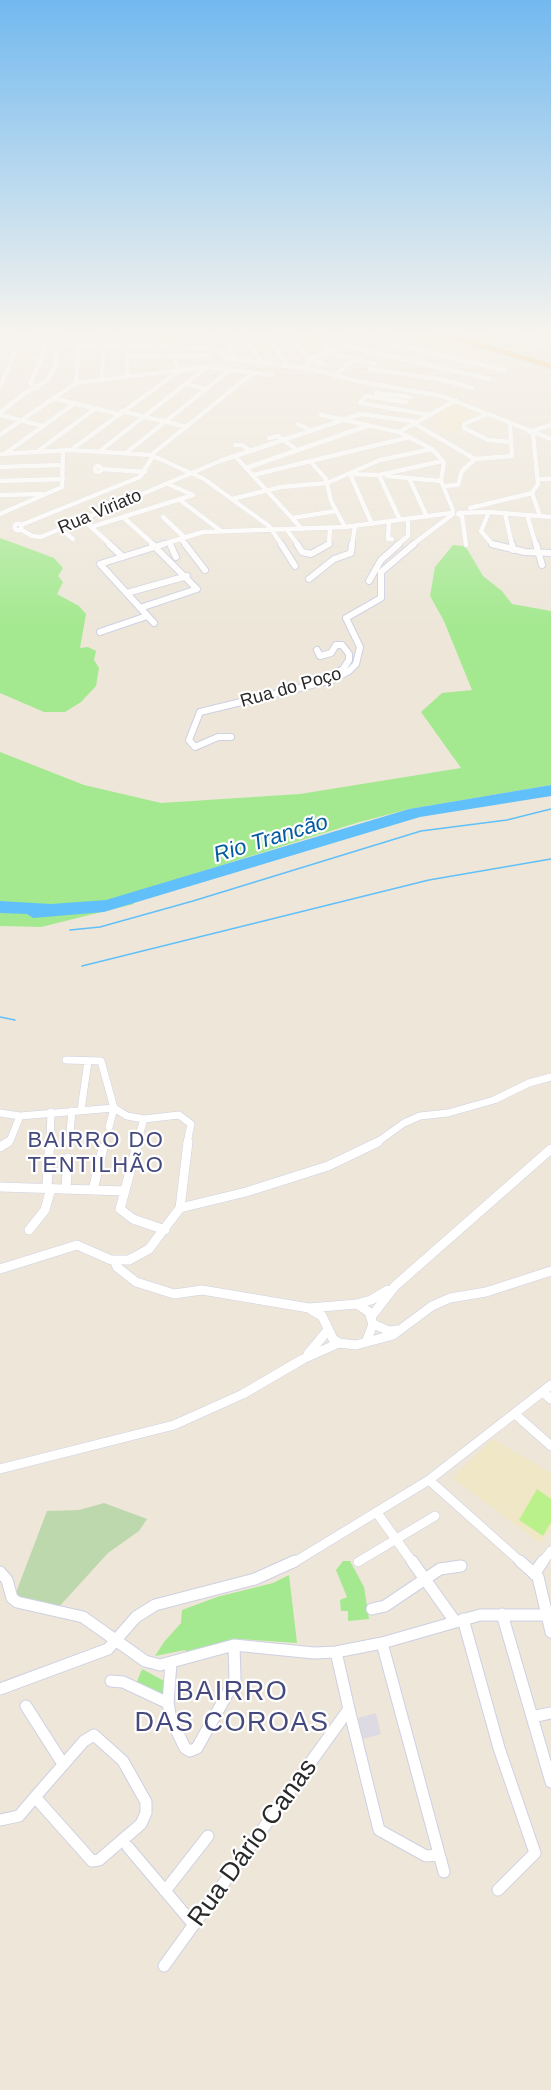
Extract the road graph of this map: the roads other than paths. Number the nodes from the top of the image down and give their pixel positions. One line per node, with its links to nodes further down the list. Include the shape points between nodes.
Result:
1 (34, 432): 30 (street)
2 (64, 432): 28 (street)
3 (95, 432): 23 (street)
4 (125, 432): 26 (street)
5 (153, 432): 29 (street)
6 (182, 432): 31 (street)
7 (311, 432): 19 (street, Rua Viriato)
8 (352, 432): 24 (street)
9 (399, 432): 16 (street)
10 (431, 432): 33 (street, via 438,440)
11 (472, 432): 20 (street, via 488,440)
12 (510, 432): 20 (street)
13 (527, 432): 15 (street)
14 (535, 432): 15 (street)
15 (531, 433): 18 (street); 48 (street)
16 (410, 437): 22 (street); 35 (street)
17 (269, 438): 19 (street, via 278,436)
18 (551, 439)
19 (285, 441): 24 (street); 27 (street, Rua Viriato)
20 (511, 442): 33 (street, via 512,456)
21 (235, 445): 27 (street)
22 (432, 449): 34 (street); 42 (street, via 380,460)
23 (71, 450): 25 (street); 26 (street)
24 (297, 450): 38 (street)
25 (63, 451): 28 (street); 36 (street)
26 (100, 451): 29 (street)
27 (251, 451): 32 (street, Rua Viriato)
28 (36, 452): 30 (street)
29 (126, 453): 31 (street)
30 (2, 454)
31 (152, 456): 40 (street); 41 (street)
32 (235, 456): 38 (street); 41 (street, Rua Viriato)
33 (475, 459): 52 (street, via 462,471 458,485)
34 (443, 461): 45 (street); 52 (street)
35 (310, 462): 43 (street); 51 (street)
36 (61, 465): 37 (street); 47 (street)
37 (0, 467)
38 (246, 468): 43 (street)
39 (102, 469): 40 (street)
40 (146, 472): 84 (street, Rua Viriato, via 21,527 32,536 41,537)
41 (192, 473): 53 (street, Rua Viriato); 58 (street)
42 (350, 474): 44 (street); 51 (street); 78 (street)
43 (253, 475): 54 (street)
44 (379, 475): 45 (street); 75 (street)
45 (388, 475): 46 (street)
46 (409, 478): 52 (street); 70 (street)
47 (63, 479): 50 (street); 56 (street, via 62,487)
48 (538, 479): 49 (street); 55 (street)
49 (551, 479)
50 (0, 481)
51 (327, 483): 54 (street); 60 (street)
52 (442, 483): 62 (street)
53 (168, 484): 59 (street, via 193,495); 73 (street, Rua Viriato)
54 (267, 490): 58 (street); 72 (street)
55 (533, 492): 62 (street, Rua do Poço); 67 (street)
56 (47, 494): 57 (street); 64 (street)
57 (0, 495)
58 (232, 499): 85 (street)
59 (180, 500): 68 (street); 87 (street)
60 (336, 511): 72 (street); 82 (street)
61 (489, 512): 62 (street); 63 (street); 94 (street, via 482,523 483,535 492,544)
62 (455, 513): 65 (street); 76 (street, Rua do Poço); 93 (street, via 462,516)
63 (506, 513): 66 (street); 94 (street)
64 (0, 514)
65 (437, 515): 70 (street); 76 (street)
66 (527, 515): 67 (street); 95 (street)
67 (540, 516): 71 (street)
68 (123, 517): 80 (street); 92 (street)
69 (163, 517): 88 (street)
70 (427, 517): 74 (street)
71 (551, 517)
72 (292, 518): 81 (street)
73 (82, 519): 80 (street); 84 (street, Rua Viriato)
74 (408, 519): 75 (street); 104 (street, via 408,537 381,560)
75 (400, 520): 77 (street)
76 (445, 521): 111 (street, Rua do Poço, via 385,566 381,572 381,598 346,618 358,639 359,656 350,671)
77 (389, 522): 78 (street); 90 (street, via 388,539)
78 (372, 524): 79 (street)
79 (355, 526): 82 (street); 103 (street, via 351,553 334,559)
80 (91, 527): 97 (street)
81 (299, 527): 83 (street); 86 (street)
82 (345, 527): 83 (street)
83 (330, 528): 86 (street, via 329,544 311,554 302,552)
84 (61, 529): 89 (street)
85 (274, 530): 86 (street); 87 (street); 100 (street)
86 (288, 530)
87 (221, 531): 88 (street)
88 (182, 538): 91 (street); 101 (street)
89 (73, 539)
90 (392, 539)
91 (169, 542): 92 (street); 98 (street)
92 (156, 546): 97 (street); 102 (street)
93 (466, 546)
94 (513, 550): 95 (street)
95 (538, 553): 96 (street); 99 (street)
96 (551, 553)
97 (123, 556): 105 (street, via 100,564)
98 (176, 557)
99 (542, 565)
100 (295, 566)
101 (205, 570)
102 (187, 576): 105 (street); 106 (street, via 197,591)
103 (309, 579)
104 (369, 581)
105 (127, 593): 106 (street)
106 (140, 608): 107 (street)
107 (147, 616): 108 (street); 109 (street)
108 (154, 623)
109 (100, 632)
110 (317, 650): 111 (street, via 321,656 340,644 349,654 346,665)
111 (332, 680): 112 (street, Rua do Poço, via 200,712 189,740 195,747 218,737)
112 (231, 737)
113 (66, 1060): 114 (street)
114 (88, 1060): 116 (street, via 101,1061); 117 (street)
115 (551, 1077): 135 (street, via 494,1100 420,1116 370,1148 328,1166)
116 (114, 1108): 117 (street); 121 (street, via 127,1116); 122 (street)
117 (76, 1110): 118 (street); 123 (street)
118 (51, 1112): 120 (street); 127 (street)
119 (0, 1113): 120 (street)
120 (20, 1116): 124 (street, via 10,1141)
121 (144, 1119): 134 (street); 135 (street, via 179,1115 191,1124)
122 (109, 1127)
123 (69, 1144)
124 (0, 1147)
125 (103, 1148): 133 (street)
126 (551, 1149): 141 (street)
127 (49, 1154)
128 (67, 1163): 132 (street)
129 (48, 1166): 131 (street)
130 (0, 1187): 131 (street)
131 (49, 1188): 132 (street); 136 (street, via 45,1210)
132 (66, 1189): 133 (street)
133 (93, 1190): 134 (street)
134 (125, 1191): 137 (street, via 120,1209 133,1219)
135 (180, 1208): 137 (street)
136 (29, 1230)
137 (165, 1230): 138 (street, via 138,1257)
138 (115, 1261): 139 (street, via 82,1245 59,1246); 144 (street, via 136,1282 174,1294 202,1290)
139 (0, 1269)
140 (551, 1271): 147 (street, via 486,1292 450,1298)
141 (395, 1286): 142 (street); 145 (street)
142 (357, 1304): 143 (street); 145 (street, via 369,1312)
143 (336, 1306): 144 (street); 146 (street)
144 (309, 1308): 146 (street, via 322,1316)
145 (372, 1321): 147 (street, via 390,1331); 148 (street)
146 (327, 1327): 149 (street); 150 (street)
147 (401, 1329): 148 (street, via 393,1335)
148 (366, 1340): 149 (street, via 356,1345)
149 (339, 1343): 150 (street)
150 (303, 1359): 155 (street, via 243,1394 174,1425)
151 (547, 1388): 152 (street); 153 (street)
152 (551, 1399)
153 (515, 1414): 154 (street); 156 (street)
154 (551, 1446)
155 (0, 1468)
156 (429, 1480): 157 (street); 163 (street)
157 (377, 1513): 159 (street); 171 (street, via 275,1572 149,1609 136,1617)
158 (435, 1516): 159 (street)
159 (395, 1539): 161 (street); 165 (street)
160 (551, 1551): 163 (street)
161 (358, 1562)
162 (461, 1566): 165 (street, via 440,1569)
163 (534, 1574): 168 (street, via 543,1588)
164 (3, 1576): 171 (street, via 12,1598 18,1602 83,1617)
165 (424, 1579): 166 (street, via 385,1606); 169 (street)
166 (372, 1609)
167 (502, 1614): 168 (street); 169 (street); 182 (street)
168 (548, 1614): 170 (street)
169 (459, 1620): 172 (street); 191 (street, via 534,1845 531,1860)
170 (551, 1632)
171 (117, 1642): 175 (street, via 153,1664); 177 (street, via 103,1651)
172 (382, 1643): 174 (street); 189 (street)
173 (234, 1645): 174 (street); 175 (street); 178 (street, via 235,1680 197,1748 185,1748)
174 (336, 1652): 180 (street)
175 (171, 1663): 178 (street)
176 (111, 1681): 178 (street, via 123,1682)
177 (0, 1689)
178 (168, 1703)
179 (26, 1706): 183 (street)
180 (349, 1709): 189 (street, via 379,1830 426,1856); 193 (street, Rua Dário Canas)
181 (551, 1713): 182 (street)
182 (532, 1717): 184 (street)
183 (63, 1764): 185 (street); 185 (street, via 90,1736 98,1737 123,1761 146,1802 141,1824 99,1860 92,1860)
184 (551, 1782)
185 (35, 1797): 186 (street, via 19,1816)
186 (0, 1820)
187 (208, 1836): 192 (street)
188 (128, 1847): 192 (street)
189 (439, 1855): 190 (street)
190 (444, 1872)
191 (498, 1890)
192 (165, 1891): 193 (street)
193 (194, 1925): 194 (street, Rua Dário Canas)
194 (164, 1966)

